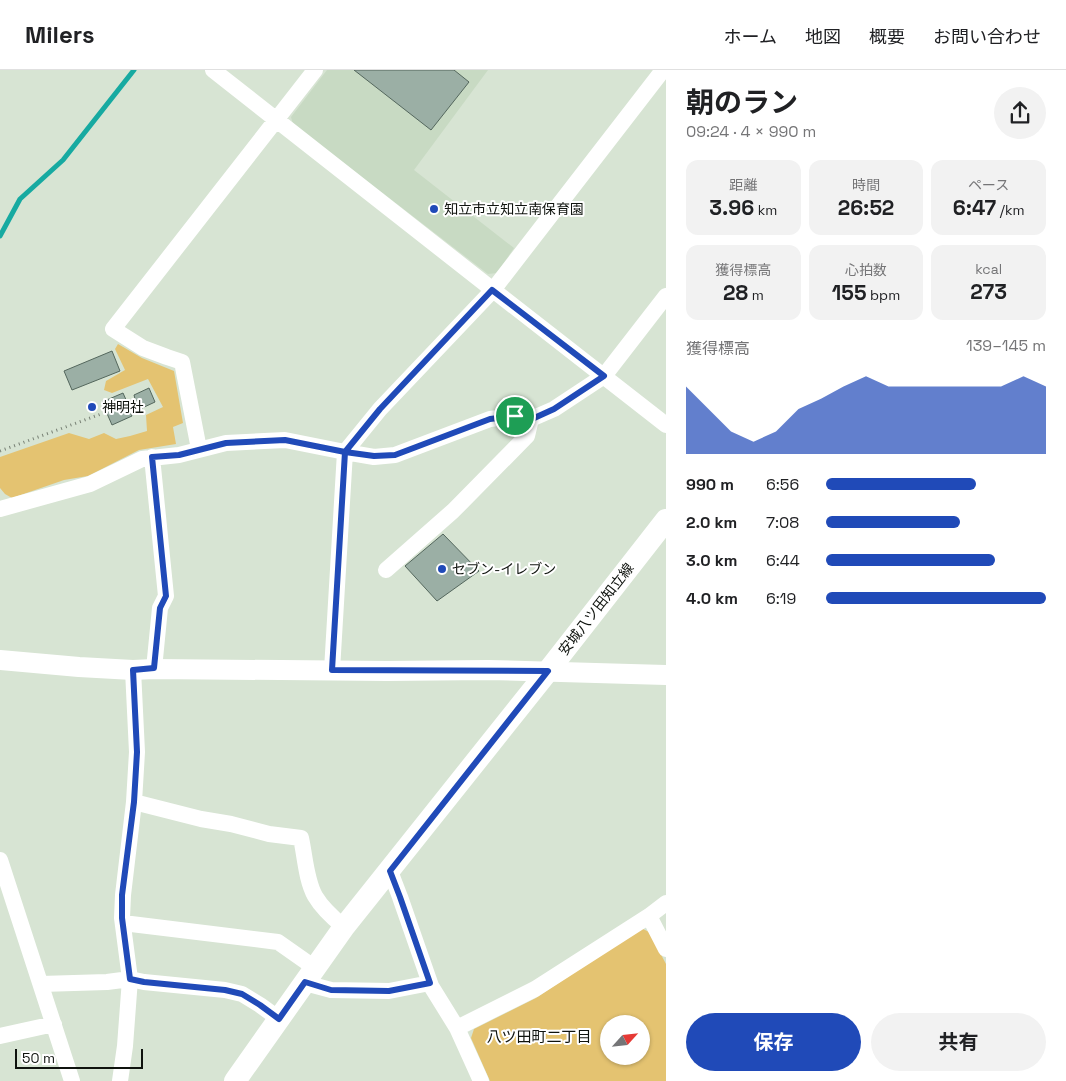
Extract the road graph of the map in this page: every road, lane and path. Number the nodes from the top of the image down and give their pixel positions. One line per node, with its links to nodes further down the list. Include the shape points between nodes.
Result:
1 (213, 70): 4 (street)
2 (315, 70): 4 (street)
3 (663, 70): 5 (street)
4 (276, 120): 5 (street); 11 (street, via 113,329 143,348 182,362)
5 (492, 290): 7 (street); 13 (street, via 380,409)
6 (666, 296): 7 (street)
7 (604, 376): 9 (street, via 554,409); 10 (street)
8 (101, 414): 12 (path)
9 (532, 419): 13 (street, via 515,416 490,419 395,455); 17 (street, via 527,436 453,511)
10 (666, 425)
11 (199, 449): 13 (street, via 226,443 285,440); 14 (street, via 179,455)
12 (0, 451)
13 (345, 452): 21 (street)
14 (152, 457): 15 (street, via 90,484); 19 (street, via 166,596 160,608)
15 (0, 509)
16 (666, 520): 22 (main road, 安城八ツ田知立線)
17 (386, 570)
18 (0, 660): 20 (street)
19 (154, 668): 20 (street); 21 (street)
20 (133, 670): 24 (street, via 137,752)
21 (332, 670): 22 (street)
22 (548, 671): 23 (street); 26 (main road, 安城八ツ田知立線)
23 (666, 675)
24 (134, 802): 29 (street, via 122,895); 30 (street, via 269,834 301,838 314,896)
25 (0, 860): 35 (street)
26 (390, 871): 30 (main road, 安城八ツ田知立線); 34 (street)
27 (666, 903): 28 (street)
28 (649, 916): 31 (street); 38 (street, via 535,989)
29 (123, 923): 32 (street, via 278,942); 33 (street)
30 (344, 927): 32 (main road, 安城八ツ田知立線)
31 (666, 949)
32 (310, 975): 34 (street, via 331,990 389,991); 36 (main road, 安城八ツ田知立線)
33 (130, 979): 35 (street); 36 (street, via 242,994); 41 (street)
34 (430, 983): 38 (street)
35 (41, 984): 37 (street)
36 (279, 1019): 42 (main road, 安城八ツ田知立線)
37 (54, 1024): 39 (street); 40 (street)
38 (457, 1028): 43 (street)
39 (0, 1036)
40 (72, 1081)
41 (120, 1081)
42 (235, 1081)
43 (481, 1081)

